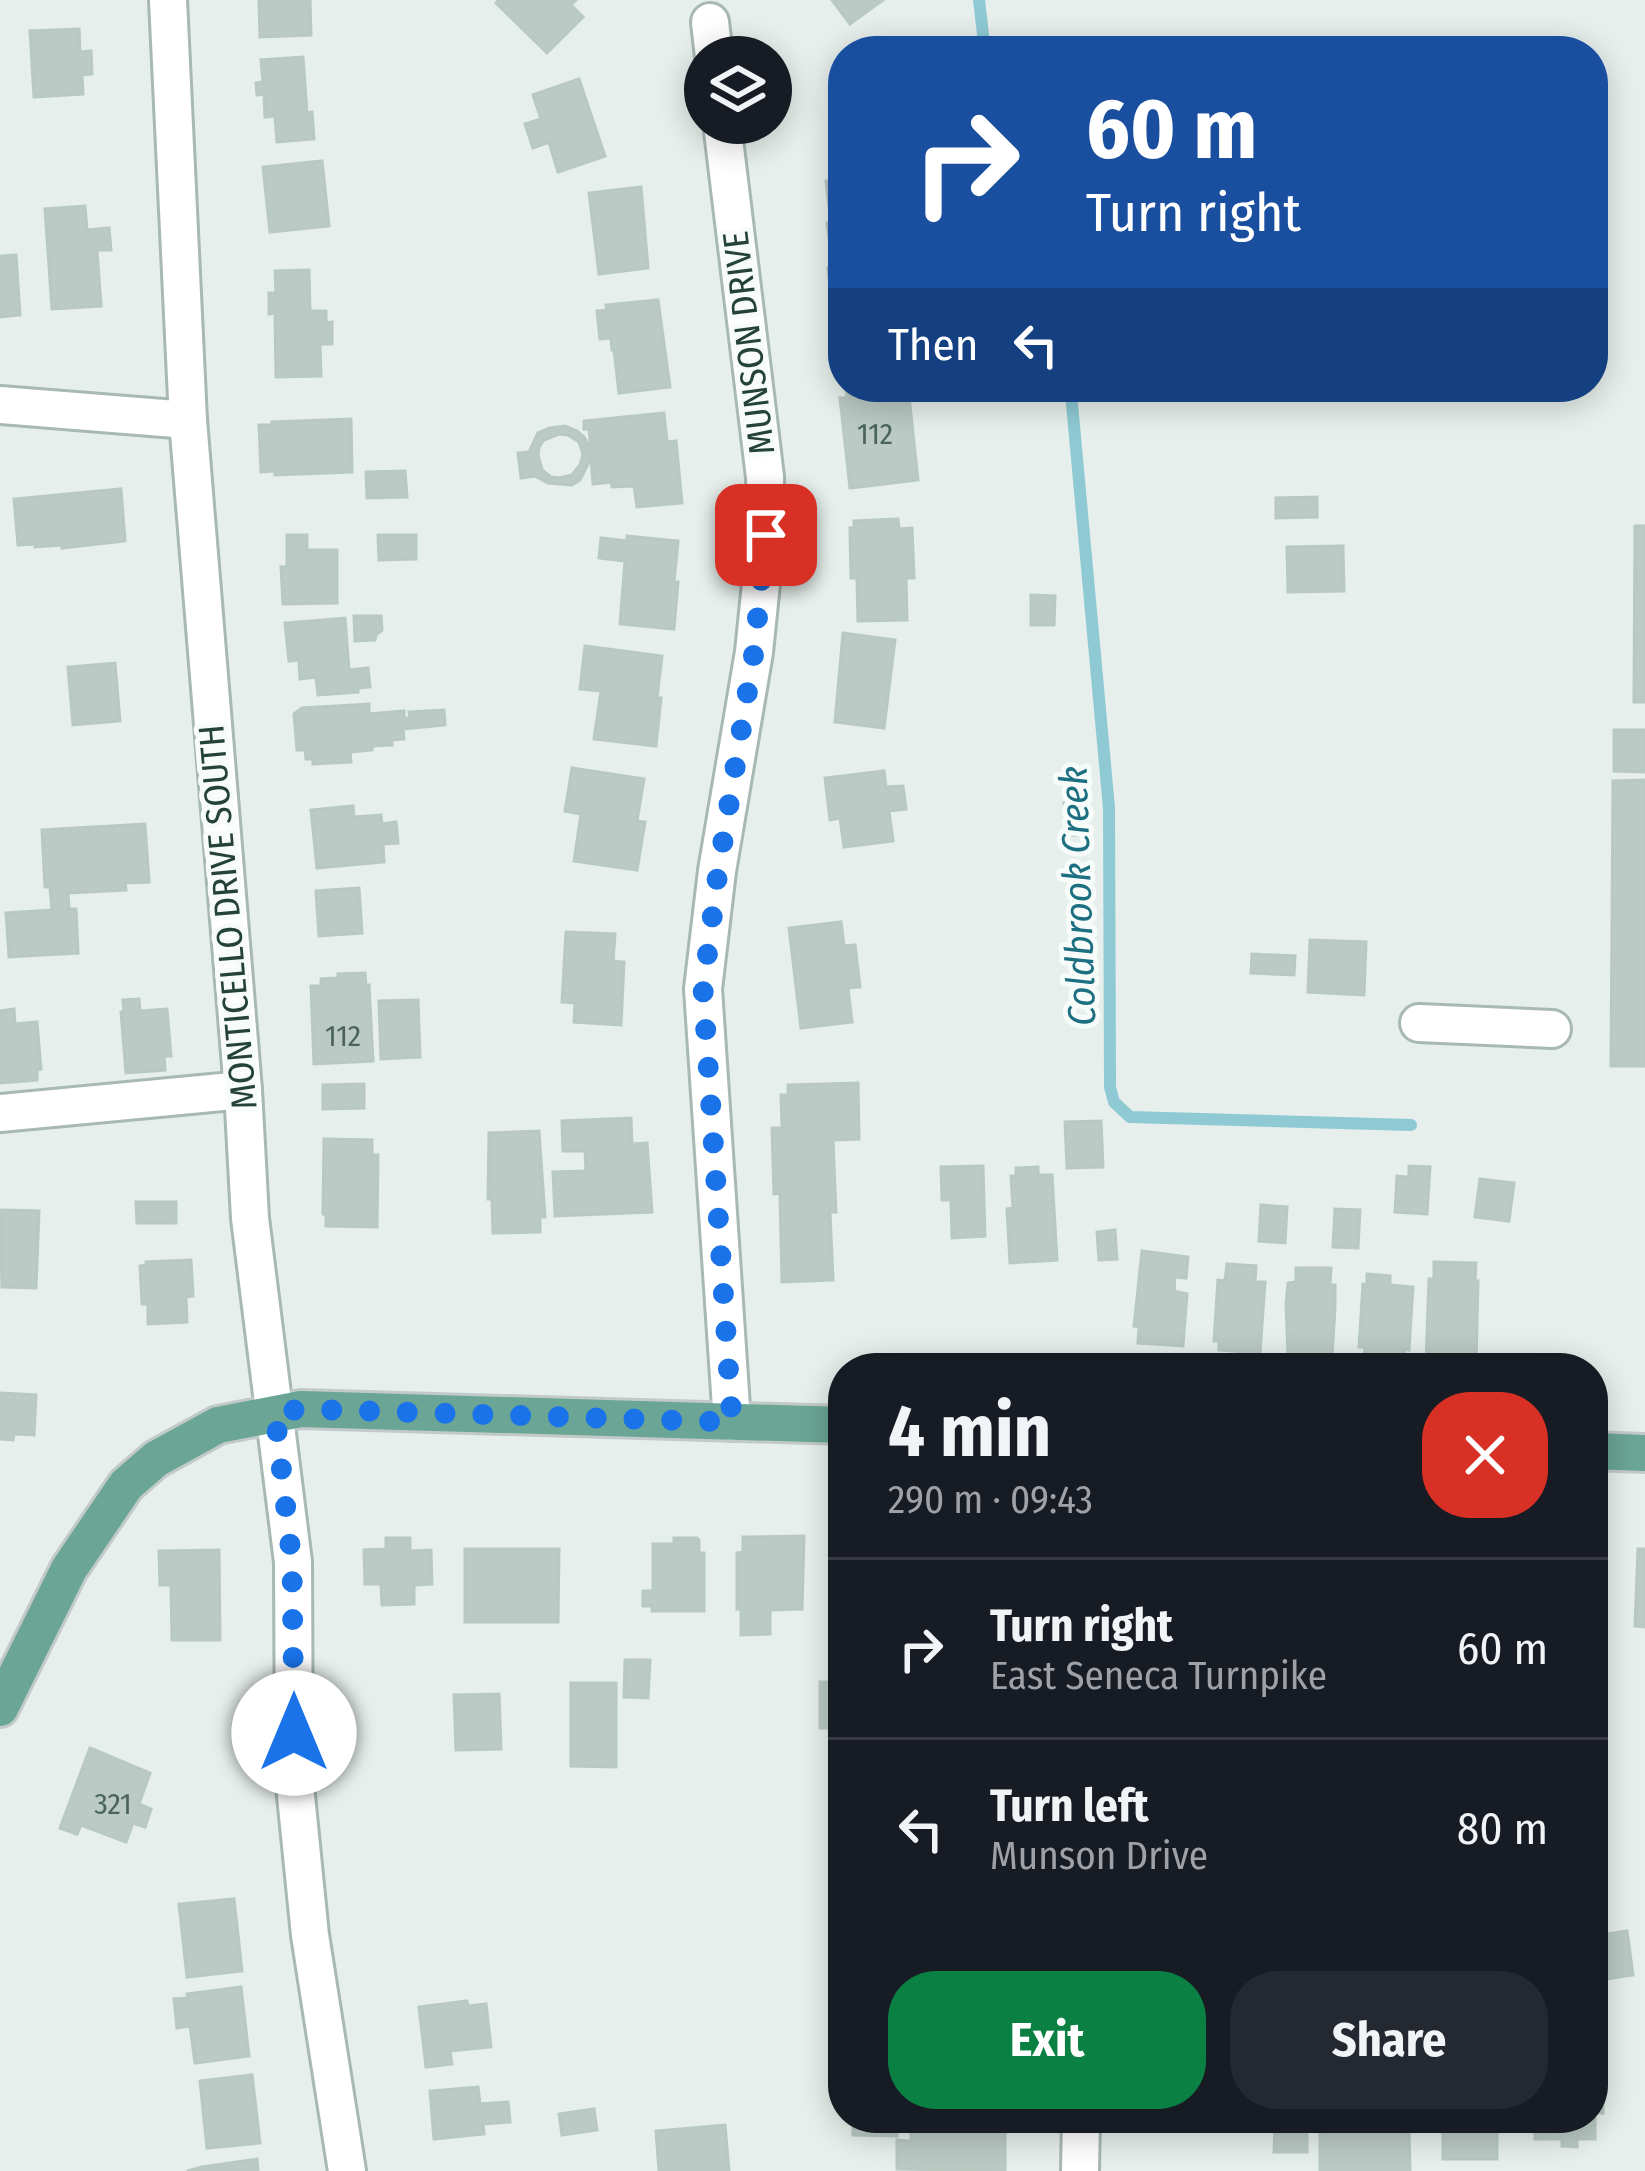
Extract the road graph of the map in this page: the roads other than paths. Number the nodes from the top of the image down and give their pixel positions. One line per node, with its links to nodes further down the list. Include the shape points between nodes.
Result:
1 (168, 0): 4 (street, MONTICELLO DRIVE SOUTH)
2 (725, 144): 10 (street, MUNSON DRIVE, via 766,535 703,989)
3 (0, 405): 4 (street)
4 (188, 420): 7 (street, MONTICELLO DRIVE SOUTH)
5 (1419, 1023): 6 (street)
6 (1552, 1029)
7 (243, 1090): 8 (street); 9 (street, MONTICELLO DRIVE SOUTH)
8 (0, 1113)
9 (275, 1413): 10 (main road); 14 (main road, via 218,1425 126,1485 69,1569); 16 (street, MONTICELLO DRIVE SOUTH, via 292,1562 294,1776)
10 (732, 1422): 11 (main road)
11 (828, 1425)
12 (1608, 1452): 13 (main road)
13 (1645, 1453)
14 (0, 1708)
15 (1081, 2133): 17 (street)
16 (347, 2171)
17 (1080, 2171)

